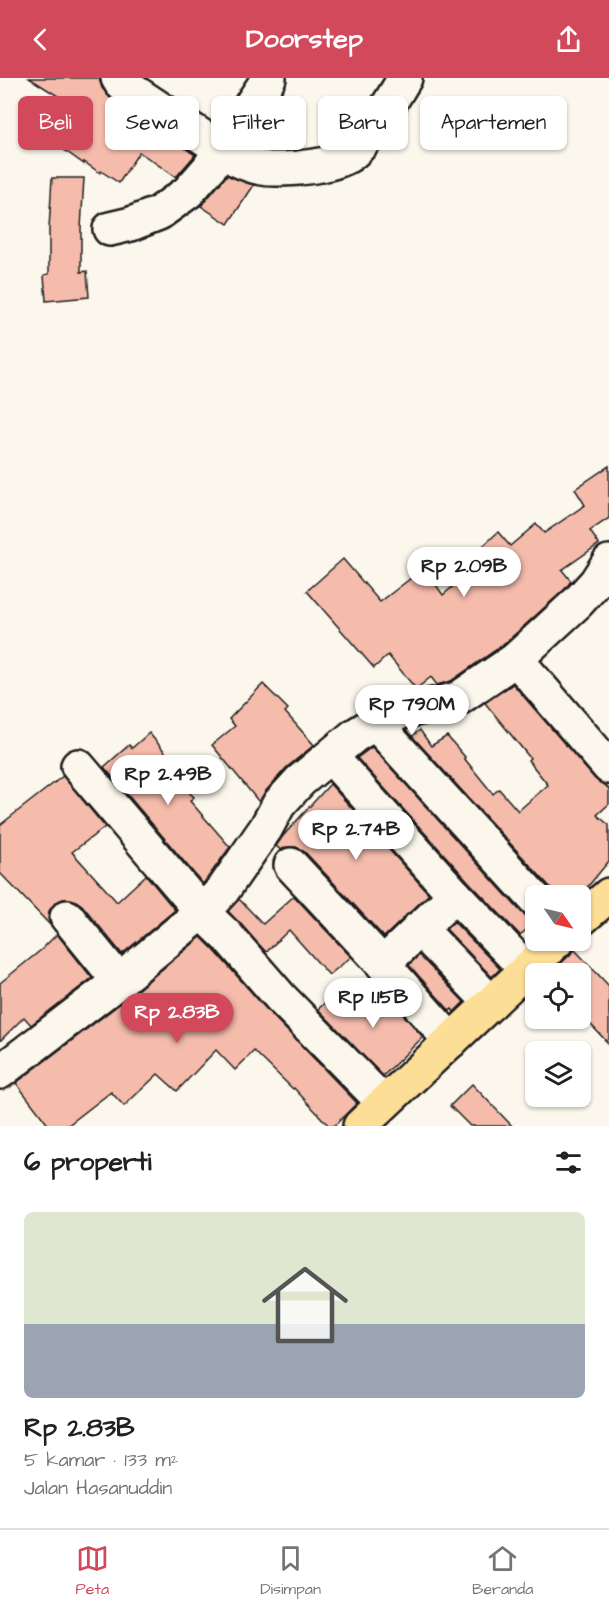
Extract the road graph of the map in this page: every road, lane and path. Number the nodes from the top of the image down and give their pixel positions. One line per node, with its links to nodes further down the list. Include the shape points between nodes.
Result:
1 (118, 78): 5 (street)
2 (269, 78): 4 (street)
3 (405, 78): 6 (street, via 361,146 335,162 262,169)
4 (257, 96)
5 (211, 144)
6 (220, 150): 7 (street, via 201,179 176,201 148,218)
7 (110, 229)
8 (609, 562): 9 (street, via 578,602)
9 (516, 659): 10 (street, via 459,698 401,712); 13 (street)
10 (375, 723): 11 (street); 15 (street)
11 (331, 756): 16 (street); 17 (street, via 279,804 242,862)
12 (78, 766): 17 (street)
13 (609, 767)
14 (291, 865): 22 (street)
15 (525, 888)
16 (455, 895): 19 (street); 23 (street)
17 (202, 912): 25 (street); 29 (street)
18 (67, 917): 25 (street)
19 (419, 928): 22 (street); 26 (street)
20 (546, 951): 21 (main road)
21 (533, 963)
22 (383, 964): 27 (street)
23 (525, 968)
24 (525, 970): 26 (main road)
25 (119, 981): 28 (street)
26 (490, 1003): 27 (main road)
27 (451, 1041): 29 (main road)
28 (0, 1072)
29 (384, 1103): 30 (main road)
30 (360, 1126)

